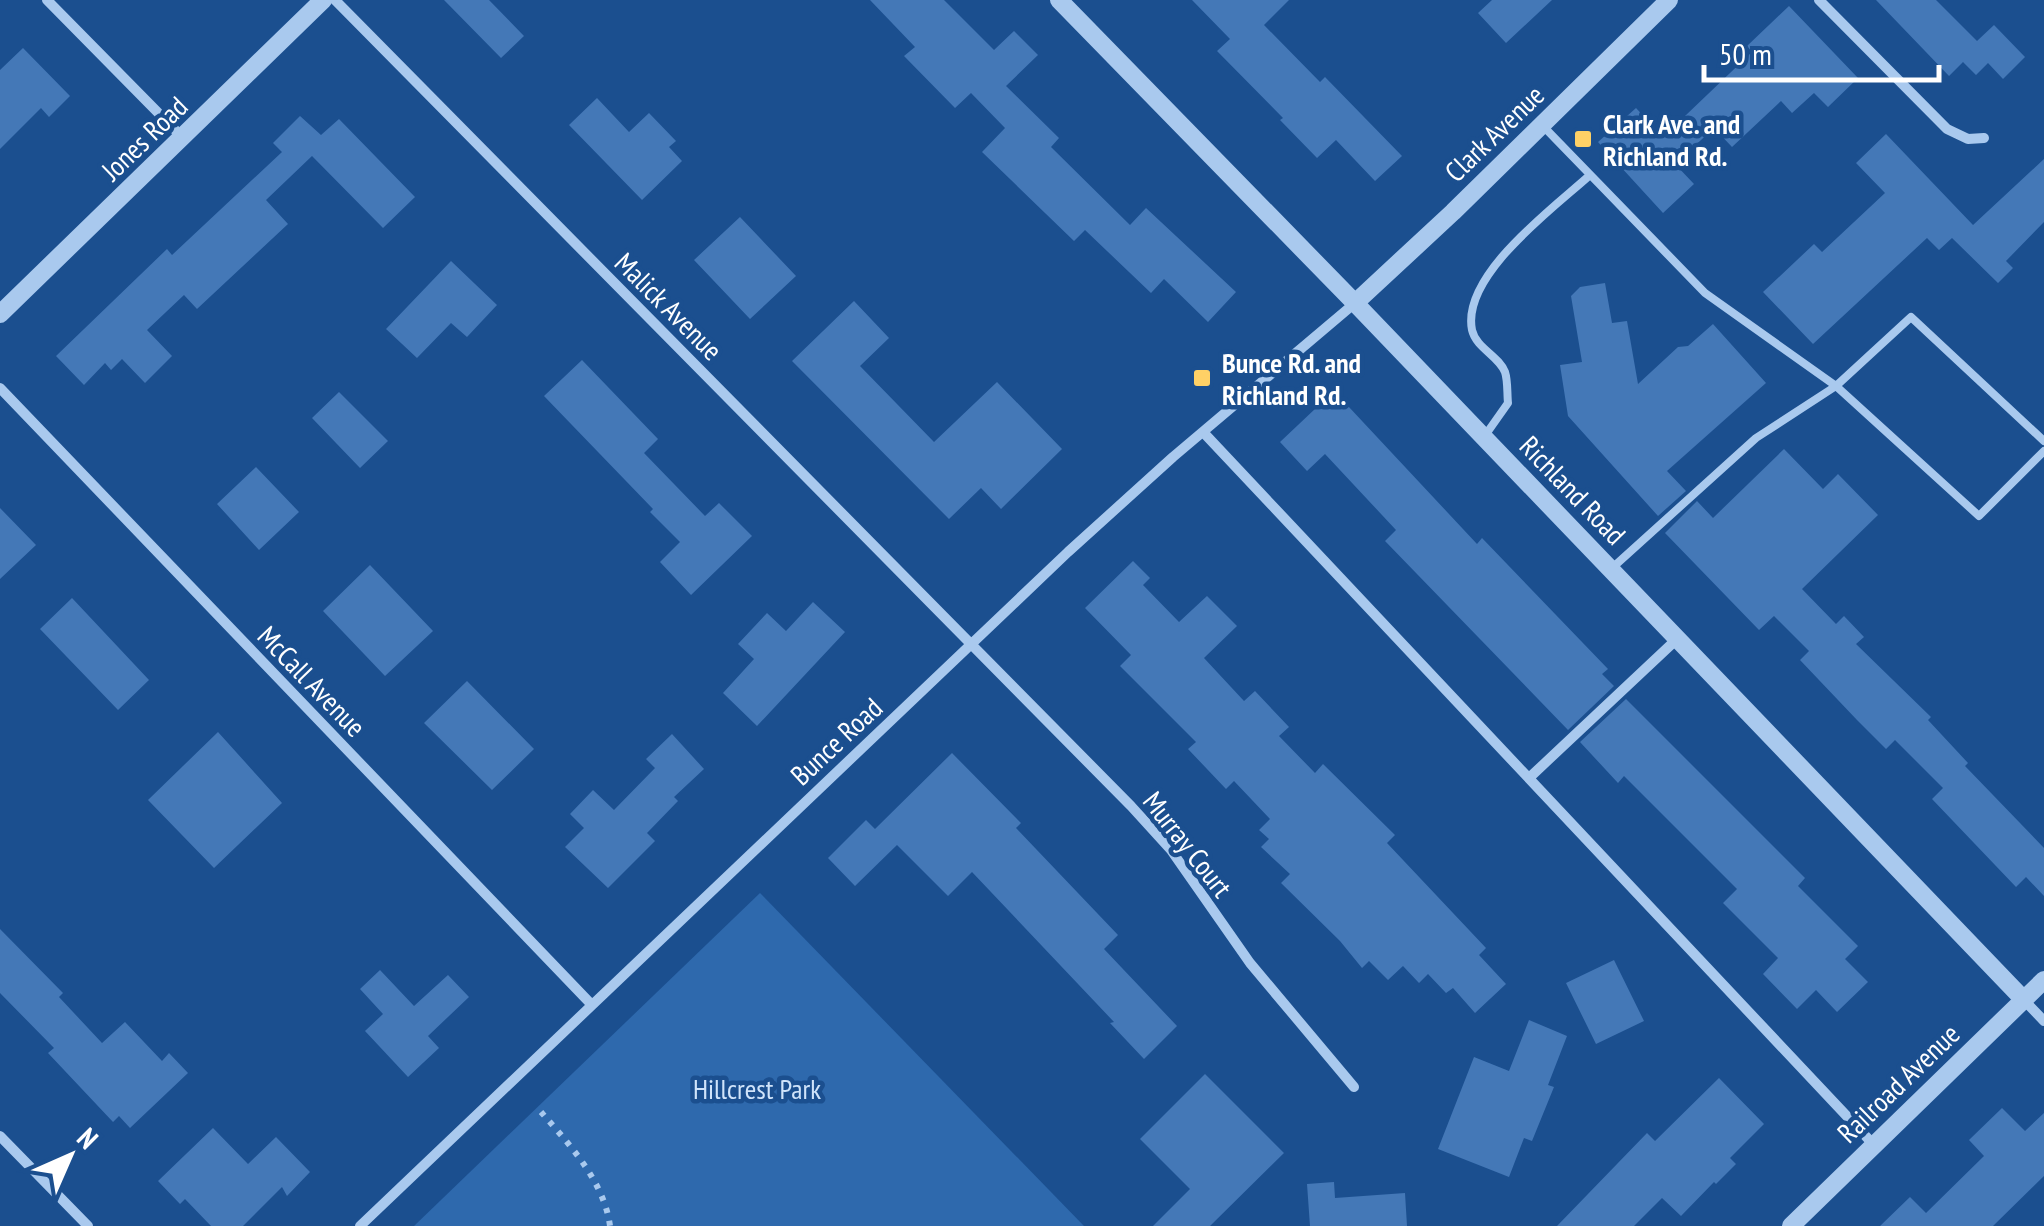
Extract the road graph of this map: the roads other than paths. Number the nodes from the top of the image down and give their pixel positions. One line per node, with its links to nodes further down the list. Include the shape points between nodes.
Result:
1 (48, 0): 9 (street)
2 (323, 0): 9 (street, Jones Road)
3 (335, 0): 21 (street, Malick Avenue)
4 (1059, 0): 11 (street, Richland Road)
5 (1669, 0): 7 (street, Clark Avenue)
6 (1819, 0): 8 (street, via 1947,130)
7 (1542, 125): 10 (lane); 11 (street, Clark Avenue)
8 (1984, 138)
9 (183, 139): 12 (street, Jones Road)
10 (1590, 175): 13 (lane, via 1705,293); 16 (lane, via 1502,254 1478,296 1472,328 1504,370 1508,403)
11 (1355, 302): 15 (street, Bunce Road); 16 (street, Richland Road)
12 (0, 314)
13 (1836, 386): 17 (lane, via 1910,316); 18 (lane, via 1979,516); 19 (lane, via 1756,438)
14 (0, 388): 25 (street, McCall Avenue)
15 (1203, 432): 21 (street, Bunce Road); 22 (street)
16 (1484, 438): 19 (street, Richland Road)
17 (2044, 442)
18 (2044, 451)
19 (1610, 569): 20 (street, Richland Road)
20 (1677, 639): 22 (street); 24 (street, Richland Road)
21 (970, 645): 25 (street, Bunce Road); 27 (street, Murray Court, via 1171,850 1250,963)
22 (1529, 778): 29 (street)
23 (2044, 980): 24 (street, Railroad Avenue)
24 (2024, 1000): 26 (street, Richland Road); 29 (street, Railroad Avenue)
25 (592, 1004): 31 (street, Bunce Road)
26 (2044, 1020)
27 (1354, 1087)
28 (0, 1136): 30 (street)
29 (1874, 1145): 32 (street, Railroad Avenue)
30 (88, 1226)
31 (360, 1226)
32 (1791, 1226)

